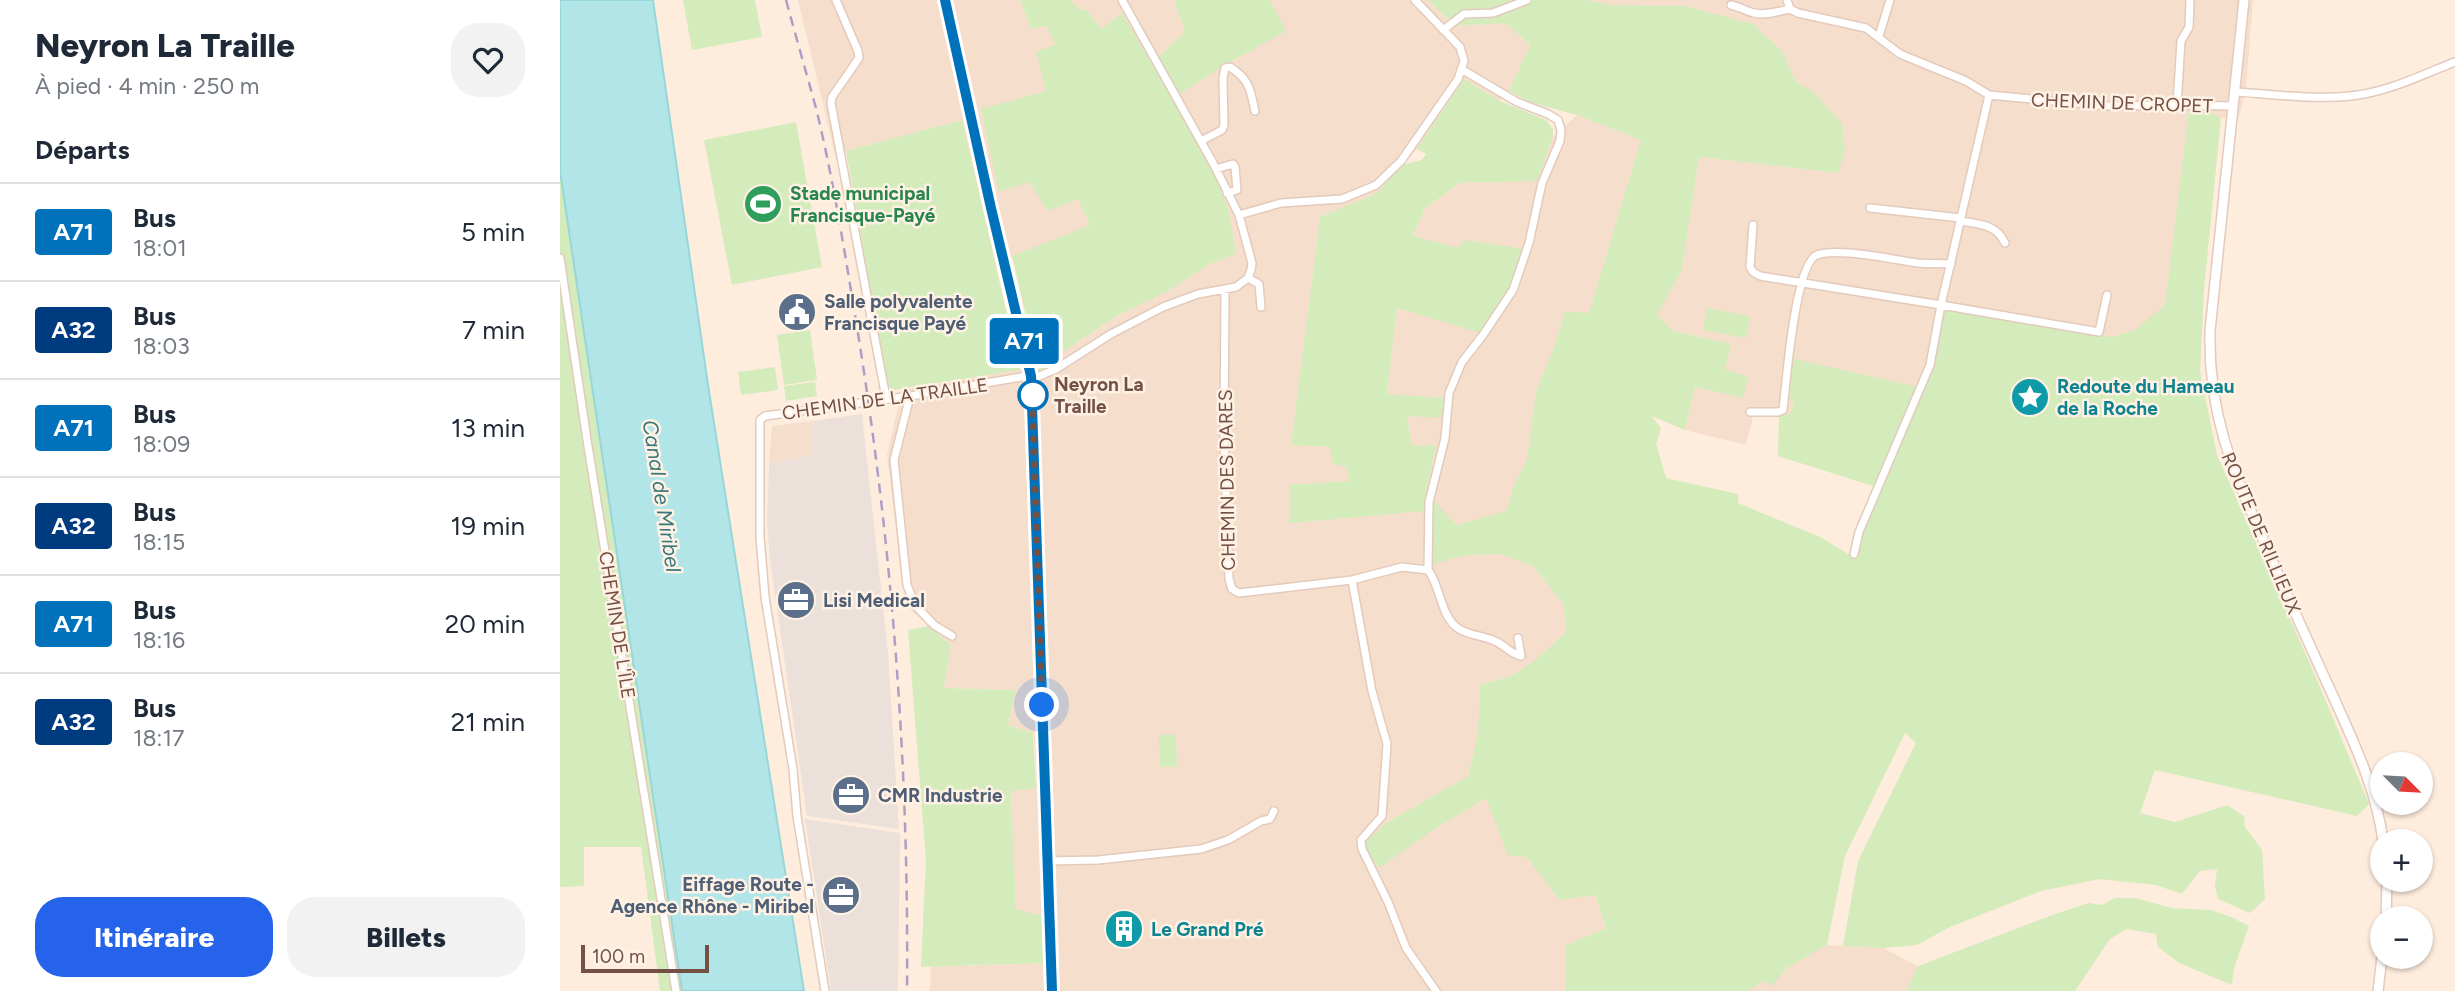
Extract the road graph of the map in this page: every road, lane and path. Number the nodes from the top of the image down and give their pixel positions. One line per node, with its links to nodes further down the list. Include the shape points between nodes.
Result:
1 (836, 0): 39 (street, via 859,58 831,103)
2 (945, 0): 37 (main road)
3 (1122, 0): 21 (street)
4 (1415, 0): 12 (street)
5 (1527, 0): 12 (street, via 1493,13 1464,14)
6 (1787, 0): 11 (street)
7 (1889, 0): 13 (street)
8 (2190, 0): 18 (street)
9 (2244, 0): 16 (street, ROUTE DE RILLIEUX)
10 (1731, 5): 11 (street, CHEMIN DE CROPET, via 1766,14)
11 (1790, 9): 13 (street, CHEMIN DE CROPET, via 1855,24)
12 (1443, 30): 15 (street, via 1463,54)
13 (1879, 36): 17 (street, CHEMIN DE CROPET, via 1900,54)
14 (2455, 62): 16 (street, via 2358,94 2325,97)
15 (1463, 70): 25 (street, via 1401,161 1376,185 1342,200 1281,203); 42 (street, via 1517,102 1548,114 1561,130 1513,289 1455,375 1429,502)
16 (2234, 92): 19 (street, ROUTE DE RILLIEUX)
17 (1989, 95): 18 (street, CHEMIN DE CROPET, via 2108,106); 26 (street)
18 (2176, 104): 19 (street, CHEMIN DE CROPET)
19 (2233, 106): 47 (street, ROUTE DE RILLIEUX, via 2210,331 2215,408 2241,490 2358,752)
20 (1255, 111): 21 (street, via 1244,76 1225,68 1224,125)
21 (1201, 141): 22 (street)
22 (1216, 169): 23 (street); 23 (street, via 1235,167 1237,190)
23 (1227, 193): 25 (street)
24 (1870, 208): 26 (street)
25 (1239, 215): 31 (street, via 1252,263)
26 (1961, 219): 28 (street, via 1990,226); 30 (street)
27 (1753, 225): 32 (street, via 1753,272)
28 (2005, 243)
29 (560, 258): 50 (street, CHEMIN DE L'ÎLE)
30 (1951, 264): 32 (street, via 1818,255 1807,264); 35 (street)
31 (1248, 278): 33 (street, CHEMIN DE LA TRAILLE); 36 (street, via 1259,284)
32 (1800, 284): 35 (street); 40 (street, via 1783,410)
33 (1225, 289): 37 (street, CHEMIN DE LA TRAILLE, via 1163,307 1056,369); 43 (street, CHEMIN DES DARES, via 1224,437 1232,589 1239,593)
34 (2108, 295): 35 (street, via 2099,332)
35 (1941, 305): 41 (street, via 1930,365 1859,532)
36 (1261, 307)
37 (1031, 376): 38 (street, CHEMIN DE LA TRAILLE); 48 (main road)
38 (910, 396): 39 (street, CHEMIN DE LA TRAILLE); 44 (street, via 894,460 908,585 915,605)
39 (886, 398): 51 (street, CHEMIN DE LA TRAILLE, via 760,420 763,576)
40 (1749, 412)
41 (1854, 554)
42 (1428, 570): 43 (street, CHEMIN DES DARES, via 1402,566); 45 (street, via 1456,627 1521,656)
43 (1352, 580): 53 (street, via 1372,691 1387,744 1382,816 1362,840 1362,849 1406,947)
44 (953, 636)
45 (1518, 638)
46 (1273, 811): 48 (street, via 1270,819 1201,849)
47 (2381, 829)
48 (1047, 861): 52 (main road)
49 (2381, 969): 54 (street)
50 (676, 991)
51 (825, 991)
52 (1052, 991)
53 (1436, 991)
54 (2378, 991)

